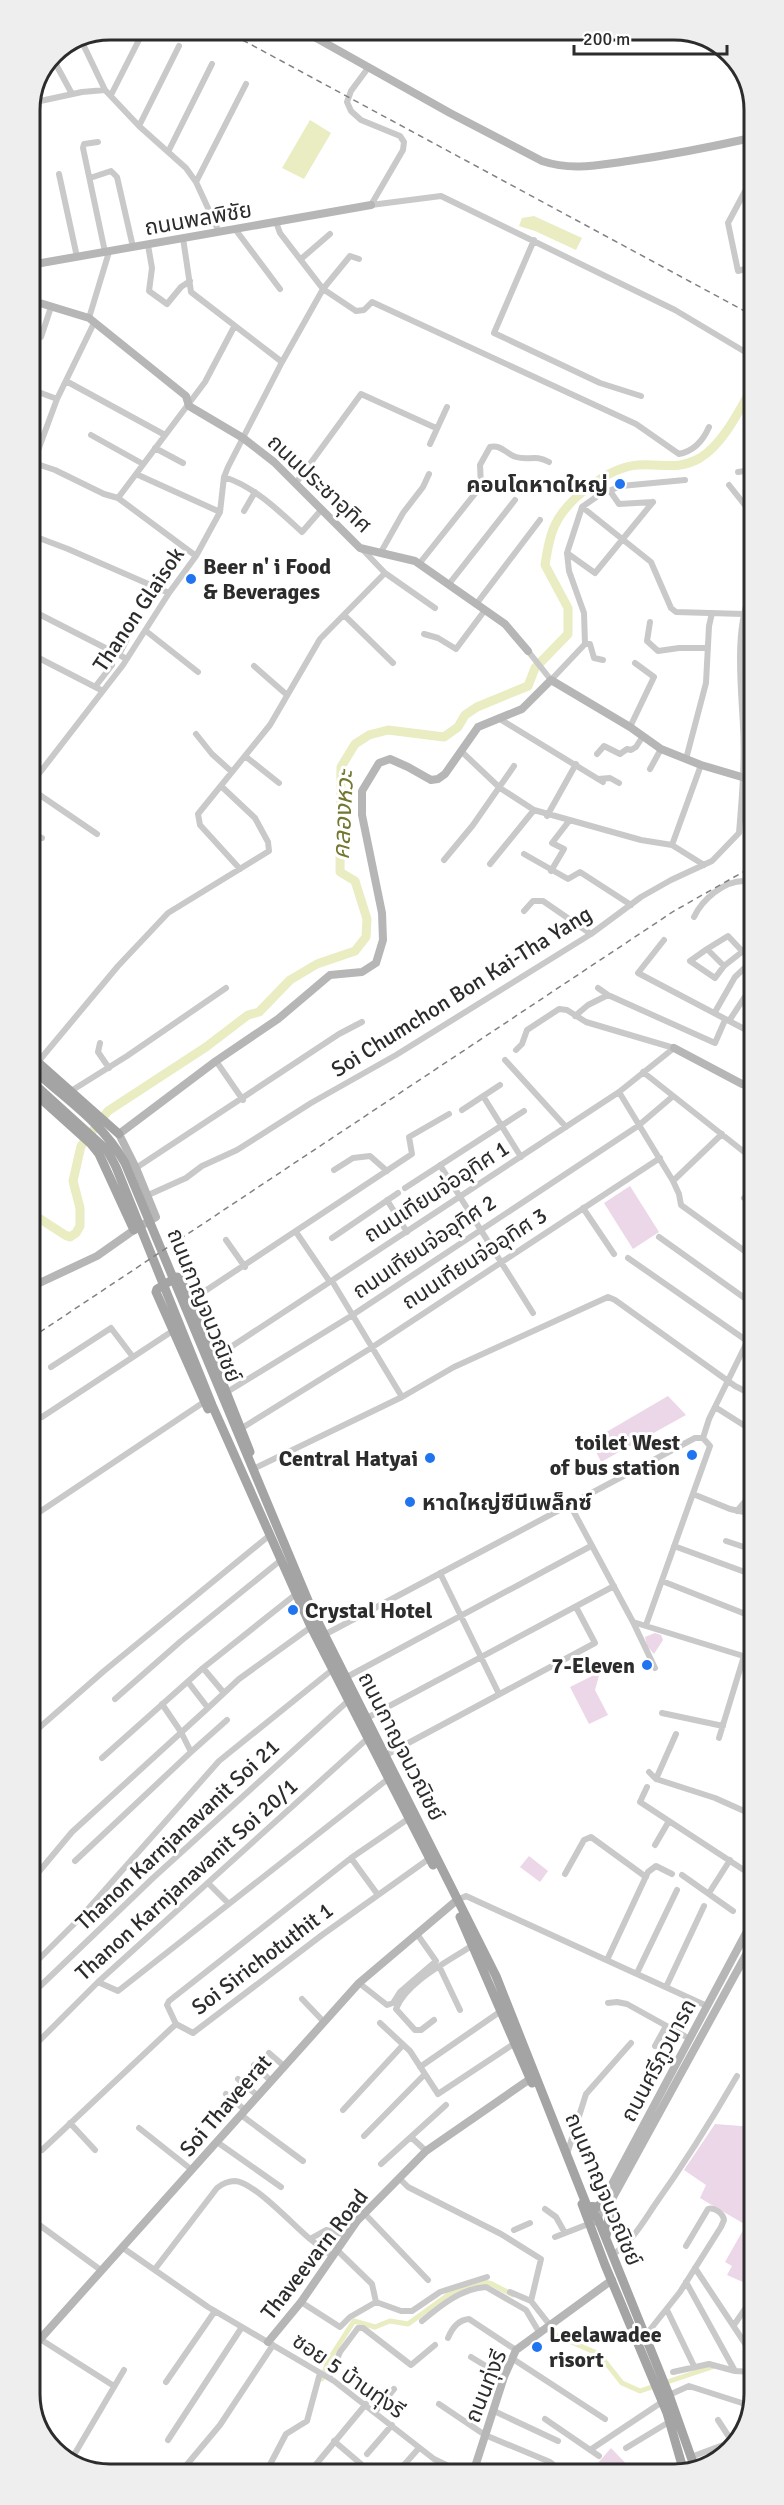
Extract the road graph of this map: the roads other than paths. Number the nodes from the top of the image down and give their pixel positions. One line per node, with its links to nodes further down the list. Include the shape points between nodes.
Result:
1 (138, 41): 9 (street)
2 (323, 42): 7 (street)
3 (84, 46): 9 (street)
4 (179, 46): 12 (street)
5 (212, 64): 15 (street)
6 (57, 66): 10 (street)
7 (368, 68): 13 (street, via 558,167 586,168); 20 (street, via 351,91 347,102 351,111 361,120 400,136 404,142)
8 (246, 84): 18 (street)
9 (108, 93): 10 (street); 12 (street)
10 (72, 94): 11 (street)
11 (42, 101)
12 (139, 126): 15 (street)
13 (744, 140)
14 (98, 142): 17 (street, via 83,146)
15 (168, 152): 18 (street)
16 (59, 174): 30 (street)
17 (90, 178): 28 (street, via 111,171 117,177); 29 (street)
18 (196, 182): 23 (street)
19 (744, 194): 34 (street, via 728,223 738,271)
20 (371, 205): 21 (street, ถนนพลพิชัย); 26 (street, via 441,196)
21 (276, 222): 22 (street, ถนนพลพิชัย); 31 (street)
22 (235, 229): 23 (street, ถนนพลพิชัย); 36 (street)
23 (219, 232): 25 (street, ถนนพลพิชัย)
24 (330, 234): 31 (street)
25 (183, 238): 27 (street, ถนนพลพิชัย); 35 (street)
26 (534, 240): 43 (street, via 675,310); 47 (street, via 494,333 600,383)
27 (148, 245): 28 (street, ถนนพลพิชัย); 35 (street, via 152,268 148,291 167,304)
28 (133, 247): 29 (street, ถนนพลพิชัย)
29 (107, 252): 30 (street, ถนนพลพิชัย); 40 (street)
30 (77, 257): 33 (street, ถนนพลพิชัย)
31 (301, 259): 37 (street)
32 (359, 259): 37 (street, Thanon Glaisok, via 350,256)
33 (41, 263)
34 (744, 269)
35 (190, 281): 41 (street, via 191,292)
36 (280, 289)
37 (323, 289): 44 (street, Thanon Glaisok); 51 (street, via 360,312 372,302 636,424 679,454 704,439)
38 (41, 303): 39 (street, ถนนประชาอุทิศ)
39 (51, 307): 40 (street, ถนนประชาอุทิศ); 42 (street)
40 (91, 321): 45 (street); 49 (street, ถนนประชาอุทิศ, via 186,396)
41 (234, 327): 44 (street); 49 (street)
42 (41, 337)
43 (744, 351)
44 (282, 362): 55 (street, Thanon Glaisok)
45 (66, 381): 48 (street); 54 (street)
46 (41, 393): 48 (street)
47 (641, 396)
48 (57, 399): 56 (street)
49 (189, 406): 54 (street); 55 (street, ถนนประชาอุทิศ)
50 (447, 407): 52 (street)
51 (709, 427)
52 (436, 428): 57 (street); 69 (street, via 361,394)
53 (91, 435): 61 (street)
54 (165, 435): 58 (street)
55 (243, 438): 67 (street, Thanon Glaisok); 69 (street, ถนนประชาอุทิศ)
56 (41, 440)
57 (430, 444)
58 (155, 448): 60 (street); 61 (street)
59 (549, 462): 87 (street, via 538,457 519,458 490,447 480,465 481,486)
60 (183, 463)
61 (143, 464): 65 (street)
62 (41, 466): 73 (street)
63 (738, 471): 64 (street)
64 (744, 471)
65 (136, 474): 73 (street); 79 (street)
66 (429, 474): 84 (street)
67 (225, 477): 72 (street); 79 (street, Thanon Glaisok)
68 (685, 480): 71 (street, via 621,486)
69 (296, 483): 77 (street, ถนนประชาอุทิศ)
70 (729, 485): 75 (street)
71 (610, 491): 76 (street); 82 (street, via 619,504 653,502)
72 (255, 492): 77 (street, via 302,532); 78 (street)
73 (118, 498): 86 (street)
74 (515, 500): 89 (street)
75 (744, 504)
76 (582, 507): 82 (street); 85 (street)
77 (322, 509): 83 (street, ถนนประชาอุทิศ)
78 (244, 511)
79 (220, 512): 86 (street, Thanon Glaisok)
80 (540, 520): 91 (street)
81 (41, 539): 90 (street)
82 (622, 539): 85 (street, via 595,573); 94 (street, via 651,562 671,608 676,612)
83 (360, 548): 84 (street, ถนนประชาอุทิศ); 88 (street)
84 (381, 552): 87 (street, ถนนประชาอุทิศ)
85 (567, 552): 102 (street, via 568,571 584,613)
86 (196, 556): 90 (street, Thanon Glaisok)
87 (419, 564): 89 (street, ถนนประชาอุทิศ)
88 (385, 573): 92 (street); 97 (street)
89 (448, 584): 91 (street, ถนนประชาอุทิศ)
90 (169, 593): 99 (street, Thanon Glaisok)
91 (477, 603): 93 (street, ถนนประชาอุทิศ)
92 (435, 608)
93 (485, 610): 100 (street, via 456,649); 104 (street, ถนนประชาอุทิศ, via 505,624)
94 (711, 613): 95 (street); 103 (street)
95 (743, 614): 112 (street, Soi Chumchon Bon Kai-Tha Yang)
96 (41, 615): 105 (street)
97 (344, 615): 110 (street); 119 (street, via 320,639)
98 (650, 622): 103 (street, via 647,641 658,651)
99 (146, 632): 107 (street, Thanon Glaisok); 115 (street)
100 (424, 634)
101 (129, 635): 105 (street)
102 (585, 644): 108 (street, via 590,644 594,658); 116 (street)
103 (707, 648): 130 (street, via 706,683)
104 (528, 651): 116 (street)
105 (119, 655): 107 (street)
106 (41, 659): 117 (street)
107 (127, 659): 118 (street, Thanon Glaisok)
108 (603, 660)
109 (744, 661): 112 (street)
110 (393, 663)
111 (635, 663): 122 (street, via 654,677)
112 (741, 664): 121 (street, Soi Chumchon Bon Kai-Tha Yang)
113 (112, 665): 117 (street)
114 (254, 666): 119 (street)
115 (198, 672)
116 (548, 678): 120 (street, via 522,709); 122 (street)
117 (95, 687): 118 (street)
118 (103, 691): 135 (street, Thanon Glaisok)
119 (287, 695): 129 (street, via 270,725)
120 (497, 718): 127 (street, via 478,727); 131 (street)
121 (743, 726): 125 (street, Soi Chumchon Bon Kai-Tha Yang)
122 (630, 727): 124 (street)
123 (196, 734): 136 (street)
124 (644, 736): 126 (street); 128 (street, via 631,750 620,754 604,746)
125 (744, 737)
126 (661, 749): 130 (street); 134 (street)
127 (461, 751): 141 (street); 179 (street, via 438,779 431,780 390,759 379,763 362,791 362,815 382,913 383,940 376,963 362,972 330,975 278,1019)
128 (597, 754)
129 (245, 756): 136 (street); 138 (street)
130 (686, 759): 132 (street)
131 (576, 764): 139 (street, via 601,780 610,778); 145 (street)
132 (701, 765): 137 (street); 148 (street)
133 (514, 766): 141 (street)
134 (650, 769)
135 (41, 771)
136 (232, 772): 140 (street)
137 (744, 778)
138 (279, 783)
139 (619, 783)
140 (221, 786): 153 (street, via 198,819); 153 (street, via 252,813 271,848)
141 (500, 788): 144 (street); 150 (street)
142 (41, 792): 147 (street)
143 (744, 803): 152 (street, Soi Chumchon Bon Kai-Tha Yang, via 739,833)
144 (534, 810): 145 (street); 151 (street)
145 (547, 816): 146 (street)
146 (569, 820): 148 (street); 154 (street, via 552,843 564,849)
147 (97, 834)
148 (672, 845): 152 (street)
149 (524, 854): 154 (street)
150 (444, 860)
151 (489, 864)
152 (704, 865): 156 (street, Soi Chumchon Bon Kai-Tha Yang)
153 (240, 869): 177 (street, via 168,913)
154 (551, 870): 156 (street, via 568,879 580,872)
155 (744, 881): 158 (street, via 708,897)
156 (631, 904): 159 (street, Soi Chumchon Bon Kai-Tha Yang)
157 (524, 911): 159 (street, via 538,899)
158 (694, 917)
159 (591, 934): 212 (street, Soi Chumchon Bon Kai-Tha Yang, via 237,1150)
160 (664, 940): 169 (street, via 649,962 638,970 639,974)
161 (707, 950): 162 (street, via 728,936); 163 (street); 163 (street, via 690,961 716,978)
162 (743, 952): 163 (street)
163 (724, 966)
164 (744, 969): 169 (street)
165 (226, 988): 181 (street)
166 (598, 988): 167 (street)
167 (608, 995): 170 (street); 171 (street, via 715,1043)
168 (744, 997): 171 (street)
169 (715, 1012): 171 (street)
170 (575, 1016): 175 (street); 176 (street, via 559,1009 527,1030)
171 (727, 1020): 173 (street)
172 (362, 1022): 193 (street)
173 (744, 1029)
174 (100, 1043): 181 (street, via 98,1052)
175 (674, 1048): 182 (street, ถนนเทียนจ่ออุทิศ 1); 184 (street)
176 (516, 1050)
177 (41, 1054)
178 (505, 1060): 199 (street)
179 (216, 1061): 193 (street); 200 (street)
180 (41, 1067): 188 (main road)
181 (109, 1068): 188 (street)
182 (643, 1072): 189 (street, ถนนเทียนจ่ออุทิศ 1); 191 (street)
183 (41, 1075): 187 (main road, ถนนกาญจนวณิชย์)
184 (744, 1084)
185 (500, 1085): 190 (street)
186 (41, 1086): 187 (main road, ถนนกาญจนวณิชย์)
187 (49, 1090): 243 (main road, ถนนกาญจนวณิชย์, via 102,1129 115,1145); 245 (main road, ถนนกาญจนวณิชย์, via 106,1150 116,1167)
188 (71, 1091): 200 (main road)
189 (619, 1092): 198 (street); 199 (street, ถนนเทียนจ่ออุทิศ 1)
190 (483, 1096): 194 (street); 197 (street)
191 (672, 1097): 198 (street, ถนนเทียนจ่ออุทิศ 2); 201 (street)
192 (41, 1099): 217 (main road, via 99,1154)
193 (243, 1100): 206 (street)
194 (462, 1110)
195 (524, 1111): 197 (street)
196 (449, 1114): 208 (street, via 411,1136 408,1140 412,1154)
197 (501, 1126): 203 (street); 205 (street)
198 (638, 1126): 204 (street); 216 (street, ถนนเทียนจ่ออุทิศ 2)
199 (566, 1127): 203 (street, ถนนเทียนจ่ออุทิศ 1)
200 (119, 1134): 206 (street)
201 (722, 1134): 202 (street); 209 (street)
202 (744, 1152)
203 (521, 1157): 213 (street, ถนนเทียนจ่ออุทิศ 1)
204 (660, 1158): 209 (street); 215 (street, ถนนเทียนจ่ออุทิศ 3)
205 (440, 1165): 210 (street); 213 (street)
206 (136, 1168): 212 (street)
207 (334, 1170): 208 (street, via 353,1158 370,1156)
208 (387, 1171): 218 (street)
209 (673, 1181): 223 (street, via 681,1205)
210 (405, 1188)
211 (398, 1193): 214 (street)
212 (146, 1196): 217 (street, via 156,1217)
213 (461, 1197): 216 (street); 219 (street, ถนนเทียนจ่ออุทิศ 1)
214 (387, 1200): 219 (street); 221 (street)
215 (583, 1208): 224 (street); 226 (street, ถนนเทียนจ่ออุทิศ 3)
216 (482, 1229): 226 (street); 233 (street, ถนนเทียนจ่ออุทิศ 2)
217 (134, 1230): 229 (street, via 97,1256)
218 (296, 1232): 227 (street); 228 (street)
219 (407, 1232): 228 (street, ถนนเทียนจ่ออุทิศ 1)
220 (659, 1237): 230 (street)
221 (332, 1238)
222 (226, 1240): 227 (street)
223 (744, 1250)
224 (614, 1254)
225 (628, 1258): 235 (street)
226 (502, 1261): 232 (street); 236 (street, ถนนเทียนจ่ออุทิศ 3)
227 (245, 1267): 231 (street)
228 (331, 1281): 233 (street); 239 (street, ถนนเทียนจ่ออุทิศ 1)
229 (41, 1283)
230 (744, 1298)
231 (190, 1301): 234 (main road, via 178,1277 156,1290); 239 (main road)
232 (533, 1312)
233 (351, 1316): 236 (street); 243 (street, ถนนเทียนจ่ออุทิศ 2)
234 (174, 1330): 238 (street); 245 (main road)
235 (744, 1339)
236 (371, 1348): 244 (street); 249 (street, ถนนเทียนจ่ออุทิศ 3)
237 (744, 1353): 241 (street)
238 (133, 1357): 240 (street, via 111,1328); 247 (street)
239 (214, 1358): 243 (main road)
240 (51, 1367)
241 (728, 1380): 242 (street); 244 (street, via 606,1297 454,1367); 246 (street)
242 (744, 1390)
243 (225, 1396): 249 (main road); 252 (main road, ถนนกาญจนวณิชย์)
244 (402, 1397): 251 (street)
245 (208, 1403): 256 (street); 259 (main road, ถนนกาญจนวณิชย์)
246 (715, 1407): 248 (street); 250 (street)
247 (42, 1417)
248 (744, 1425)
249 (242, 1428): 251 (main road)
250 (702, 1438): 253 (street, via 710,1446); 254 (street, via 695,1438)
251 (255, 1468): 252 (main road)
252 (257, 1479): 276 (main road, ถนนกาญจนวณิชย์)
253 (693, 1494): 257 (street); 262 (street)
254 (568, 1503): 261 (street); 266 (street)
255 (744, 1503): 257 (street)
256 (41, 1511)
257 (737, 1511): 258 (street)
258 (744, 1512)
259 (270, 1536): 264 (main road, ถนนกาญจนวณิชย์); 293 (street)
260 (726, 1541): 263 (street)
261 (591, 1546): 268 (street); 272 (street)
262 (674, 1546): 265 (street); 267 (street)
263 (744, 1547)
264 (281, 1560): 269 (main road, ถนนกาญจนวณิชย์); 286 (street)
265 (744, 1572)
266 (440, 1573): 272 (street); 276 (street)
267 (662, 1581): 271 (street); 274 (street)
268 (614, 1586): 270 (street); 273 (street)
269 (296, 1594): 275 (main road, ถนนกาญจนวณิชย์); 279 (street)
270 (576, 1607): 277 (street); 285 (street, via 595,1643)
271 (744, 1613)
272 (461, 1617): 277 (street); 282 (street)
273 (633, 1622): 274 (street); 280 (street)
274 (646, 1625): 278 (street)
275 (311, 1627): 281 (main road, ถนนกาญจนวณิชย์); 284 (street)
276 (324, 1635): 282 (main road, ถนนกาญจนวณิชย์)
277 (482, 1656): 285 (street); 292 (street)
278 (744, 1656): 294 (street)
279 (203, 1668): 283 (street); 284 (street)
280 (655, 1668)
281 (332, 1670): 282 (main road, ถนนกาญจนวณิชย์); 331 (street, via 219,1761)
282 (341, 1679): 287 (main road, ถนนกาญจนวณิชย์); 292 (main road, ถนนกาญจนวณิชย์)
283 (188, 1682): 288 (street); 289 (street)
284 (224, 1693): 289 (street)
285 (500, 1694): 300 (street)
286 (115, 1699)
287 (348, 1701): 292 (main road, ถนนกาญจนวณิชย์); 338 (street, Thanon Karnjanavanit Soi 21)
288 (162, 1704): 295 (street); 301 (street)
289 (208, 1708): 295 (street)
290 (662, 1713): 294 (street)
291 (227, 1720): 299 (street)
292 (362, 1721): 297 (main road, ถนนกาญจนวณิชย์); 300 (main road, ถนนกาญจนวณิชย์)
293 (41, 1726)
294 (723, 1726): 298 (street)
295 (182, 1732): 299 (street); 314 (street, via 72,1833)
296 (676, 1734): 304 (street)
297 (367, 1738): 303 (main road, ถนนกาญจนวณิชย์); 320 (street, Thanon Karnjanavanit Soi 20/1)
298 (719, 1738)
299 (191, 1752): 313 (street)
300 (384, 1756): 324 (main road, ถนนกาญจนวณิชย์)
301 (102, 1758)
302 (649, 1772): 304 (street)
303 (388, 1779): 307 (main road, ถนนกาญจนวณิชย์); 325 (street)
304 (656, 1779): 306 (street)
305 (647, 1786): 308 (street, via 640,1801)
306 (744, 1811)
307 (408, 1819): 310 (street); 311 (main road, ถนนกาญจนวณิชย์)
308 (669, 1821): 309 (street); 312 (street)
309 (656, 1845)
310 (351, 1858): 323 (street); 348 (street, via 169,2001 167,2005)
311 (430, 1858): 323 (street, Soi Sirichotuthit 1); 324 (main road, ถนนกาญจนวณิชย์)
312 (730, 1860): 315 (street); 322 (street)
313 (75, 1861)
314 (41, 1869)
315 (744, 1870)
316 (566, 1874): 319 (street, via 584,1840 591,1837)
317 (672, 1874): 319 (street, via 656,1866)
318 (682, 1875): 322 (street)
319 (646, 1877): 333 (street)
320 (208, 1883): 325 (street); 336 (street, Thanon Karnjanavanit Soi 20/1)
321 (677, 1890): 335 (street)
322 (709, 1893): 327 (street)
323 (378, 1895): 348 (street, Soi Sirichotuthit 1, via 193,2032)
324 (456, 1902): 328 (street, Soi Thaveerat); 330 (main road, ถนนกาญจนวณิชย์); 333 (street, via 466,1896); 379 (main road, ถนนกาญจนวณิชย์, via 496,1976)
325 (229, 1904): 336 (street, via 118,1991)
326 (704, 1906): 339 (street)
327 (733, 1911)
328 (417, 1934): 337 (street, Soi Thaveerat); 337 (street, via 436,1961 393,2003 387,2005)
329 (744, 1937): 342 (street, ถนนศรีภูวนารถ)
330 (473, 1945): 334 (street); 344 (main road, ถนนกาญจนวณิชย์)
331 (41, 1957)
332 (744, 1958): 357 (street, ถนนศรีภูวนารถ)
333 (607, 1960): 335 (street)
334 (440, 1968): 343 (street); 345 (street, via 403,1995 396,2009 415,2030 421,2030)
335 (637, 1973): 339 (street)
336 (98, 1982): 350 (street, Thanon Karnjanavanit Soi 20/1)
337 (359, 1983): 346 (street, Soi Thaveerat)
338 (41, 1985)
339 (666, 1987): 342 (street)
340 (303, 1999): 346 (street)
341 (608, 2003): 349 (street, via 627,2004)
342 (707, 2006): 351 (street, ถนนศรีภูวนารถ)
343 (460, 2010)
344 (501, 2011): 352 (main road, ถนนกาญจนวณิชย์); 360 (street)
345 (434, 2019)
346 (324, 2022): 359 (street, Soi Thaveerat)
347 (380, 2023): 354 (street)
348 (176, 2024): 371 (street, Soi Sirichotuthit 1)
349 (666, 2026): 351 (street); 355 (street)
350 (41, 2039)
351 (690, 2039): 357 (street, ถนนศรีภูวนารถ)
352 (515, 2043): 361 (street, via 438,2094); 364 (main road, ถนนกาญจนวณิชย์)
353 (631, 2043): 379 (street, via 586,2094)
354 (404, 2045): 360 (street); 369 (street)
355 (656, 2046)
356 (269, 2053): 359 (street)
357 (684, 2061): 385 (street, ถนนศรีภูวนารถ)
358 (254, 2065): 365 (street)
359 (284, 2066): 365 (street, Soi Thaveerat)
360 (420, 2067): 361 (street)
361 (425, 2074): 373 (street)
362 (737, 2076): 401 (street, via 685,2162 628,2243)
363 (238, 2079): 367 (street)
364 (530, 2079): 378 (street, Thaveevarn Road); 386 (main road, ถนนกาญจนวณิชย์)
365 (271, 2080): 367 (street, Soi Thaveerat)
366 (226, 2094): 370 (street)
367 (258, 2096): 370 (street, Soi Thaveerat)
368 (446, 2105): 374 (street)
369 (343, 2110)
370 (243, 2112): 375 (street, Soi Thaveerat); 380 (street)
371 (70, 2123): 376 (street, Soi Sirichotuthit 1); 377 (street)
372 (139, 2128): 382 (street)
373 (364, 2136)
374 (411, 2137): 378 (street); 381 (street)
375 (217, 2142): 382 (street, Soi Thaveerat); 384 (street)
376 (42, 2150)
377 (95, 2150)
378 (426, 2151): 383 (street, Thaveevarn Road)
379 (567, 2155): 386 (main road, ถนนกาญจนวณิชย์)
380 (303, 2161)
381 (381, 2164)
382 (192, 2170): 399 (street, Soi Thaveerat)
383 (399, 2178): 388 (street, Thaveevarn Road); 411 (street, via 408,2187 541,2259)
384 (281, 2187)
385 (606, 2204): 386 (main road); 389 (street, ถนนศรีภูวนารถ); 397 (main road)
386 (585, 2206): 389 (main road, ถนนกาญจนวณิชย์)
387 (545, 2209): 393 (street, via 556,2217)
388 (364, 2213): 394 (street, Thaveevarn Road); 406 (street)
389 (594, 2221): 393 (street); 397 (main road, ถนนกาญจนวณิชย์)
390 (530, 2223): 392 (street)
391 (41, 2226): 404 (street)
392 (514, 2230)
393 (565, 2233): 395 (street)
394 (348, 2235): 396 (street, via 326,2230); 400 (street, Thaveevarn Road)
395 (555, 2237)
396 (310, 2239): 400 (street); 403 (street, via 261,2196 239,2182 228,2182 217,2188)
397 (601, 2240): 401 (main road, ถนนกาญจนวณิชย์); 407 (main road, ถนนกาญจนวณิชย์)
398 (686, 2246): 402 (street, via 708,2209 723,2215 723,2223)
399 (123, 2248): 403 (street, ซอย 5 บ้านทุ่งรี); 404 (street, Soi Thaveerat)
400 (335, 2254): 412 (street, Thaveevarn Road); 413 (street, via 372,2284)
401 (612, 2255): 421 (main road, ถนนกาญจนวณิชย์)
402 (696, 2268): 408 (street); 418 (street)
403 (155, 2269): 416 (street, ซอย 5 บ้านทุ่งรี)
404 (102, 2271): 423 (street, Soi Thaveerat)
405 (487, 2277): 410 (street)
406 (428, 2280)
407 (612, 2280): 420 (street, ถนนทุ่งรี); 438 (main road, ถนนกาญจนวณิชย์)
408 (686, 2282): 414 (street); 434 (street)
409 (510, 2292): 411 (street)
410 (442, 2297): 413 (street, via 412,2311); 417 (street); 420 (street, via 488,2288 526,2310)
411 (531, 2301): 420 (street)
412 (301, 2302): 413 (street, via 340,2327); 426 (street, Thaveevarn Road)
413 (376, 2302)
414 (667, 2310): 421 (street); 432 (street)
415 (744, 2310): 418 (street)
416 (215, 2311): 419 (street, ซอย 5 บ้านทุ่งรี); 441 (street)
417 (422, 2321)
418 (734, 2325): 425 (street)
419 (242, 2327): 426 (street, ซอย 5 บ้านทุ่งรี); 457 (street)
420 (544, 2328): 428 (street, ถนนทุ่งรี)
421 (645, 2336): 438 (main road, ถนนกาญจนวณิชย์)
422 (448, 2337): 428 (street, via 454,2326 469,2319)
423 (41, 2338)
424 (41, 2340): 442 (street)
425 (744, 2341)
426 (270, 2344): 437 (street, ซอย 5 บ้านทุ่งรี); 467 (street, via 220,2425)
427 (435, 2345): 429 (street)
428 (514, 2355): 439 (street, ถนนทุ่งรี); 450 (street)
429 (422, 2356): 431 (street); 440 (street, via 411,2365 358,2328 340,2352)
430 (471, 2357): 439 (street)
431 (427, 2363)
432 (694, 2367): 434 (street, via 709,2364); 436 (street)
433 (124, 2370): 442 (street)
434 (735, 2371): 435 (street)
435 (744, 2371)
436 (673, 2372)
437 (320, 2373): 440 (street, ซอย 5 บ้านทุ่งรี); 468 (street, via 307,2421 286,2434)
438 (655, 2374): 444 (main road, ถนนกาญจนวณิชย์)
439 (504, 2377): 448 (street, ถนนทุ่งรี)
440 (329, 2378): 446 (street, ซอย 5 บ้านทุ่งรี)
441 (166, 2382)
442 (114, 2386): 463 (street)
443 (394, 2389): 449 (street)
444 (664, 2396): 445 (street, via 689,2386); 453 (main road, ถนนกาญจนวณิชย์); 462 (street); 466 (main road, ถนนกาญจนวณิชย์)
445 (743, 2403)
446 (366, 2404): 449 (street, ซอย 5 บ้านทุ่งรี); 458 (street)
447 (438, 2404): 455 (street)
448 (494, 2411): 455 (street, ถนนทุ่งรี); 459 (street)
449 (375, 2412): 454 (street, ซอย 5 บ้านทุ่งรี)
450 (605, 2418)
451 (545, 2419): 462 (street)
452 (718, 2420): 456 (street)
453 (669, 2422): 461 (street); 475 (main road, ถนนกาญจนวณิชย์)
454 (392, 2425): 460 (street, ซอย 5 บ้านทุ่งรี); 464 (street)
455 (485, 2435): 473 (street, ถนนทุ่งรี); 474 (street)
456 (729, 2437)
457 (168, 2440)
458 (334, 2441): 469 (street); 470 (street)
459 (558, 2441)
460 (419, 2448): 471 (street); 472 (street, ซอย 5 บ้านทุ่งรี)
461 (626, 2448)
462 (590, 2450): 465 (street)
463 (75, 2454)
464 (367, 2454)
465 (599, 2456)
466 (692, 2461)
467 (188, 2464)
468 (269, 2464)
469 (316, 2464)
470 (361, 2464)
471 (405, 2464)
472 (444, 2464)
473 (478, 2464)
474 (553, 2464)
475 (681, 2464)

